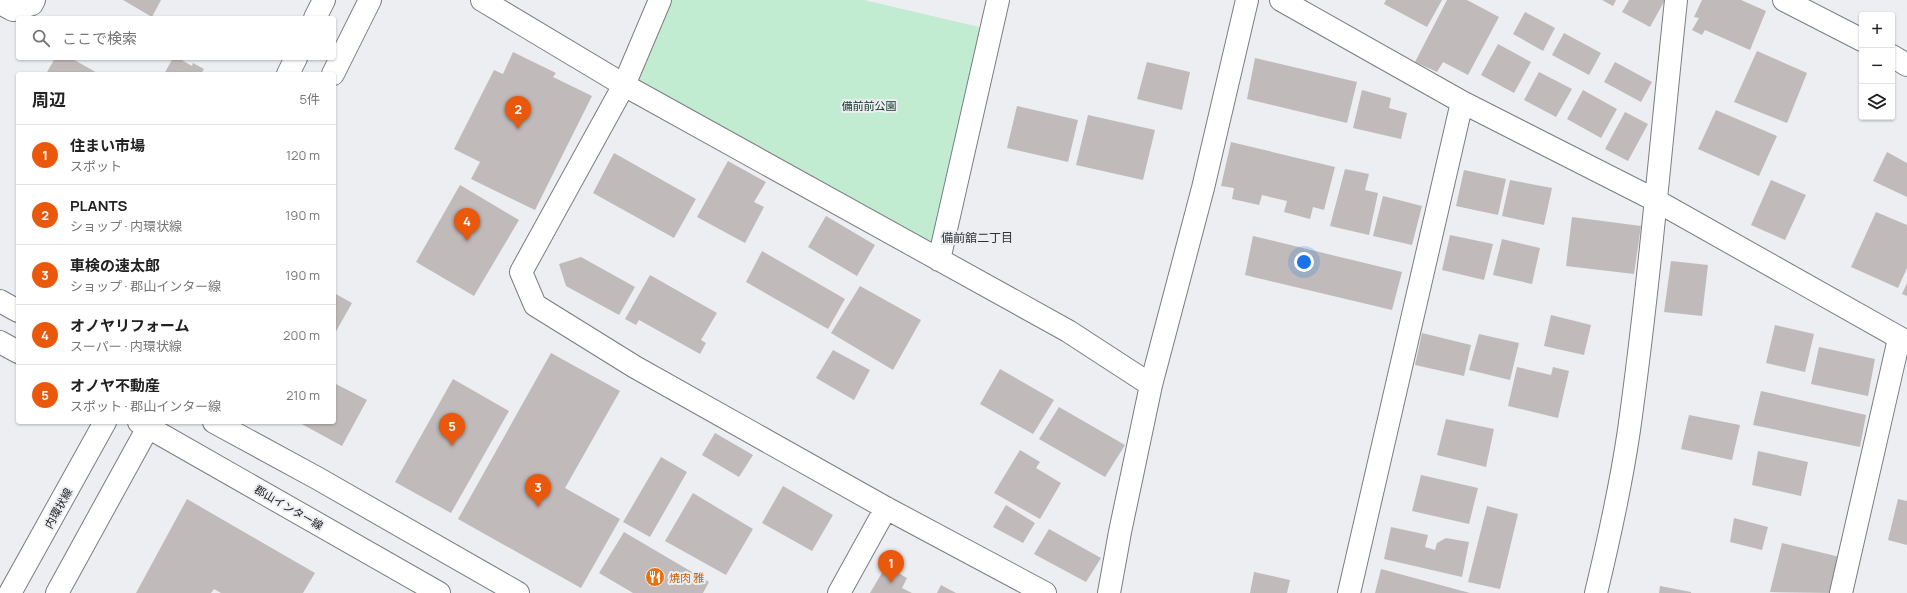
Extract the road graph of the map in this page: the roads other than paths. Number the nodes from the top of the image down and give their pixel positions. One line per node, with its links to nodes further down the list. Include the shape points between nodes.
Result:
1 (34, 0): 11 (street, via 32,4 13,10)
2 (324, 0): 12 (street)
3 (370, 0): 18 (street)
4 (482, 0): 19 (street)
5 (660, 0): 19 (street)
6 (998, 0): 22 (street)
7 (1247, 0): 28 (street, via 1203,188)
8 (1281, 0): 20 (street)
9 (1676, 0): 21 (street)
10 (1784, 0): 13 (street)
11 (0, 3)
12 (316, 16)
13 (1859, 38)
14 (1895, 58): 16 (street)
15 (295, 60): 17 (street)
16 (1907, 65)
17 (289, 72)
18 (334, 72)
19 (624, 85): 22 (street); 32 (street, via 522,272 535,305 635,366)
20 (1462, 102): 21 (street); 40 (street)
21 (1655, 200): 25 (street); 41 (street, via 1629,431 1612,526)
22 (939, 260): 28 (street, via 1068,331)
23 (0, 301): 24 (street)
24 (16, 310)
25 (1903, 340): 42 (street)
26 (0, 342): 27 (street)
27 (16, 351)
28 (1151, 384): 39 (street)
29 (104, 424): 33 (street, 内環状線)
30 (146, 424): 34 (street); 35 (street, 郡山インター線)
31 (218, 424): 36 (street)
32 (886, 508): 37 (street); 38 (street)
33 (10, 593)
34 (58, 593)
35 (439, 593)
36 (518, 593)
37 (839, 593)
38 (1045, 593)
39 (1109, 593)
40 (1349, 593)
41 (1596, 593)
42 (1841, 593)

